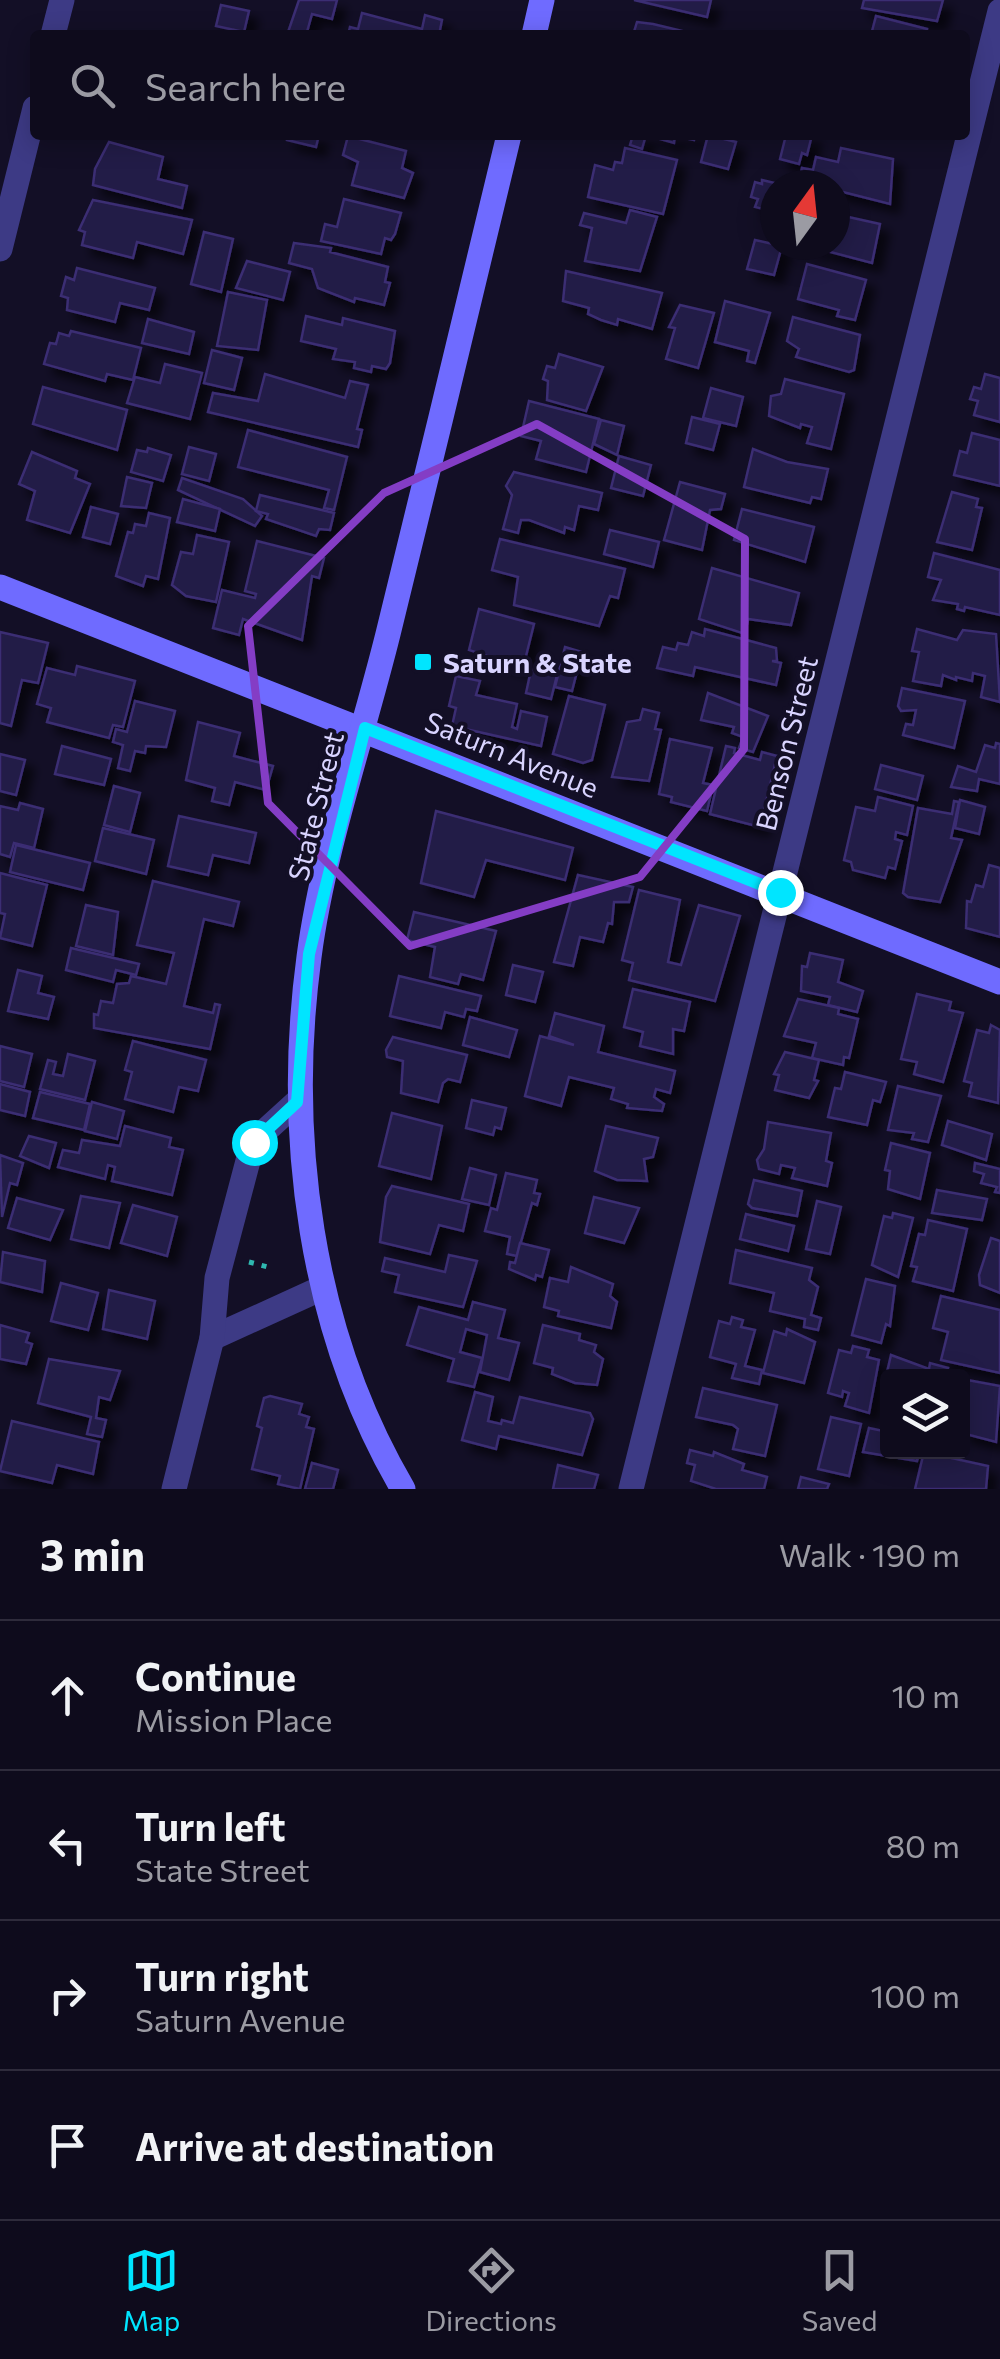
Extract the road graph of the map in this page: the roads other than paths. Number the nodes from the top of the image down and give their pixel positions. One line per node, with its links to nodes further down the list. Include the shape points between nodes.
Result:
1 (62, 0): 4 (street)
2 (542, 0): 5 (main road)
3 (1000, 11): 7 (street, Benson Street)
4 (54, 30)
5 (535, 30)
6 (30, 128): 10 (street)
7 (970, 131)
8 (509, 140): 12 (main road, State Street)
9 (968, 140): 13 (street, Benson Street)
10 (0, 249)
11 (0, 587): 12 (main road, Saturn Avenue)
12 (365, 728): 13 (main road, Saturn Avenue); 15 (main road, State Street, via 309,954)
13 (780, 892): 14 (main road, Saturn Avenue); 20 (street, Benson Street)
14 (1000, 982)
15 (297, 1102): 16 (main road, State Street); 17 (street, via 254,1142 218,1278)
16 (322, 1288): 17 (street); 19 (main road, State Street, via 345,1368)
17 (212, 1338): 18 (street)
18 (174, 1489)
19 (403, 1489)
20 (632, 1489)

